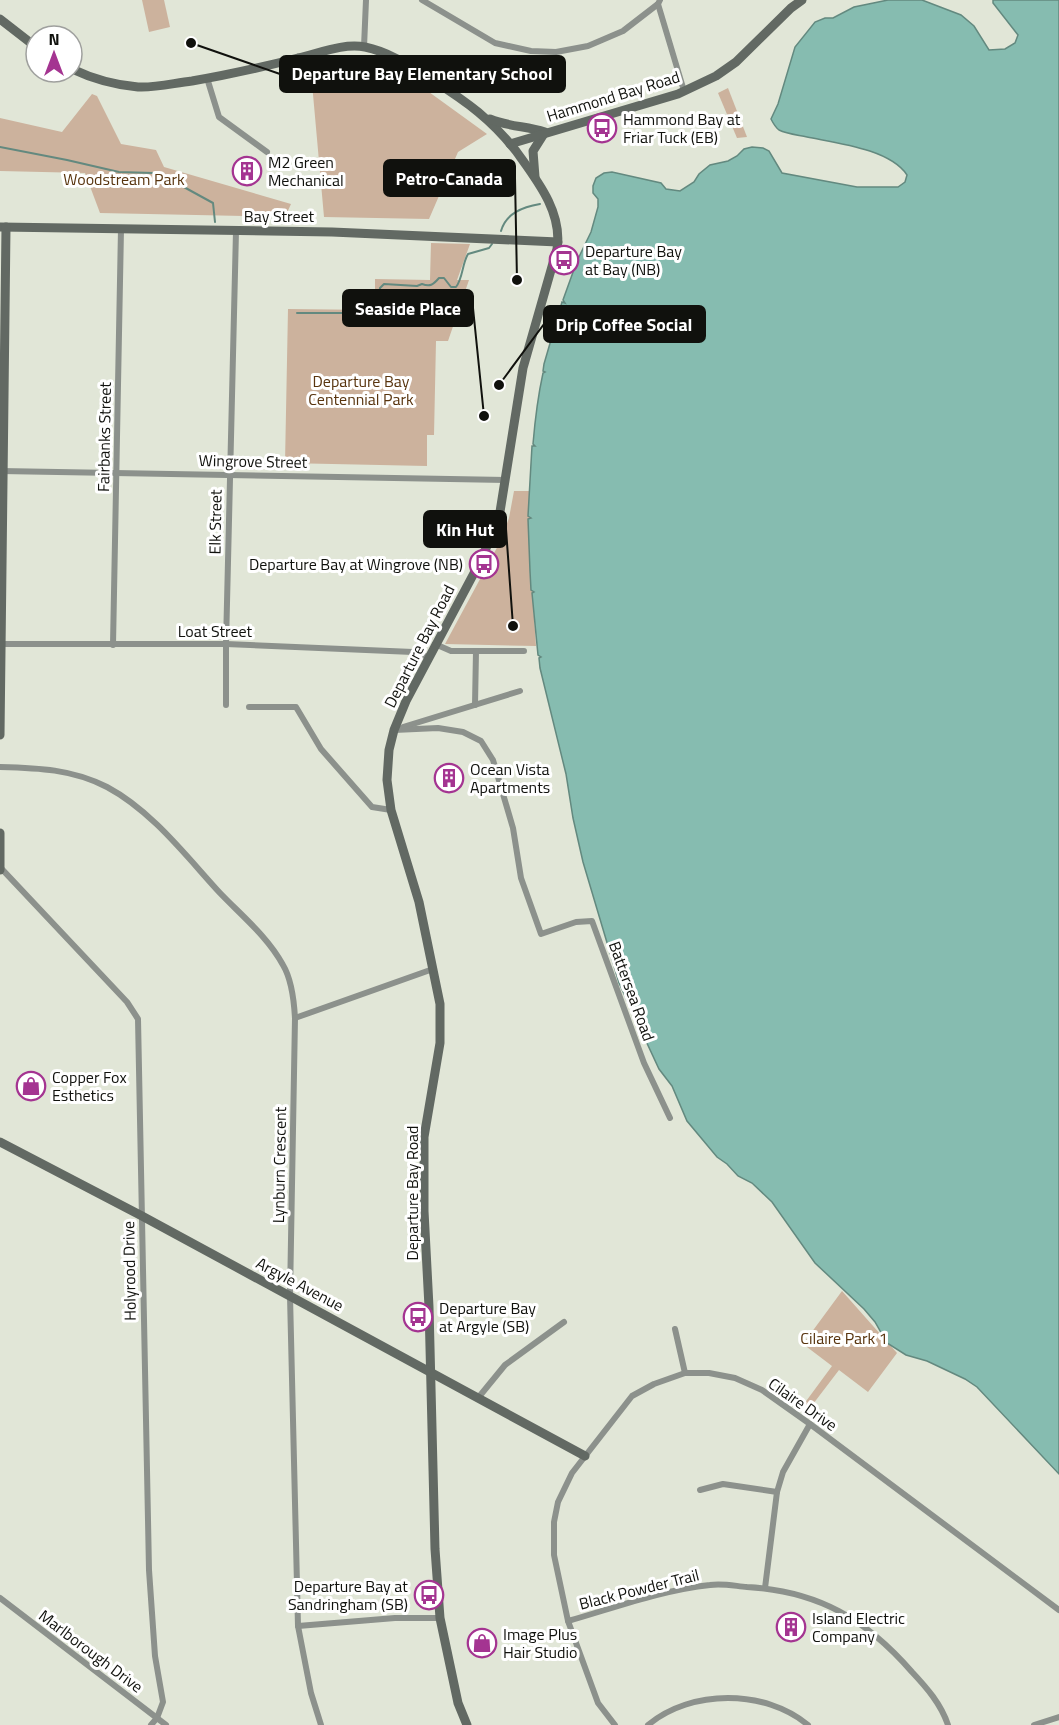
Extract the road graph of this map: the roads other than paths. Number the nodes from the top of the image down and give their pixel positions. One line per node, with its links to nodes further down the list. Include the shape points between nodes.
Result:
1 (366, 0): 7 (street)
2 (422, 0): 4 (street, via 495,44 548,52 588,46 623,31)
3 (802, 0): 10 (main road, Hammond Bay Road, via 736,62)
4 (659, 2): 10 (street)
5 (1, 22): 6 (main road)
6 (24, 38)
7 (364, 47): 9 (main road, Departure Bay Road, via 336,48); 11 (main road, Departure Bay Road, via 399,59)
8 (84, 74): 9 (main road, Departure Bay Road, via 138,87)
9 (207, 78): 14 (street, via 219,117)
10 (684, 92): 12 (main road, Hammond Bay Road)
11 (486, 117): 12 (main road); 13 (main road, Departure Bay Road)
12 (545, 132): 13 (main road, Hammond Bay Road); 15 (main road, via 532,155)
13 (510, 144): 15 (main road, Departure Bay Road)
14 (267, 152)
15 (535, 180): 19 (main road, Departure Bay Road, via 556,218)
16 (3, 227): 17 (main road, Bay Street); 20 (main road)
17 (121, 229): 18 (main road, Bay Street); 21 (street, Fairbanks Street)
18 (236, 231): 19 (main road, Bay Street); 22 (street, Elk Street)
19 (558, 242): 23 (main road, Departure Bay Road, via 523,368)
20 (2, 471): 21 (street, Wingrove Street); 24 (main road)
21 (117, 473): 22 (street, Wingrove Street); 27 (street, Fairbanks Street)
22 (229, 474): 23 (street, Wingrove Street); 25 (street, Elk Street)
23 (506, 480): 26 (main road, Departure Bay Road, via 495,531)
24 (0, 644): 27 (street, Loat Street); 36 (main road)
25 (226, 644): 27 (street, Loat Street); 30 (street, Loat Street, via 413,652); 32 (street, Elk Street)
26 (435, 644): 28 (street, via 451,651); 30 (main road, Departure Bay Road)
27 (112, 645)
28 (477, 651): 29 (street); 33 (street)
29 (524, 651)
30 (428, 657): 35 (main road, Departure Bay Road)
31 (520, 691): 33 (street)
32 (226, 705)
33 (475, 705): 35 (street)
34 (249, 707): 38 (street, via 296,708 321,749 372,807)
35 (394, 730): 38 (main road, Departure Bay Road, via 387,780); 43 (street, Battersea Road, via 438,728 463,732 481,741 493,760 513,828 521,878 541,934 591,921 644,1063)
36 (0, 735)
37 (0, 767): 42 (street, Lynburn Crescent, via 45,768 79,776 131,803 267,942 284,966 294,997)
38 (391, 810): 41 (main road, Departure Bay Road, via 419,902)
39 (0, 833): 40 (main road)
40 (0, 868): 45 (street, Holyrood Drive, via 127,1002 138,1019)
41 (433, 969): 42 (street); 49 (main road, Departure Bay Road, via 440,1004 440,1043 424,1137)
42 (295, 1018): 46 (street, Lynburn Crescent)
43 (670, 1118)
44 (0, 1142): 45 (main road, Argyle Avenue)
45 (142, 1216): 46 (main road, Argyle Avenue); 63 (street, Holyrood Drive, via 149,1570 163,1702)
46 (290, 1296): 49 (main road, Argyle Avenue); 61 (street, Lynburn Crescent)
47 (564, 1322): 51 (street, via 505,1365)
48 (675, 1329): 50 (street)
49 (430, 1372): 51 (main road, Argyle Avenue); 59 (main road, Departure Bay Road)
50 (685, 1373): 52 (street, Cilaire Drive, via 735,1378 762,1390); 53 (street, Cilaire Drive, via 632,1396)
51 (478, 1398): 53 (main road, Argyle Avenue)
52 (810, 1424): 55 (street, via 783,1472); 58 (street, Cilaire Drive)
53 (585, 1456): 60 (street, Cilaire Drive, via 558,1502 554,1522 554,1555)
54 (700, 1490): 55 (street, via 723,1484)
55 (777, 1492): 56 (street)
56 (765, 1588): 60 (street, Black Powder Trail, via 712,1584); 71 (street, Black Powder Trail, via 810,1598 862,1624 891,1648 931,1693)
57 (0, 1598): 63 (street, Marlborough Drive)
58 (1059, 1610)
59 (440, 1618): 61 (street); 67 (main road, Departure Bay Road, via 458,1703)
60 (568, 1621): 68 (street, Cilaire Drive, via 598,1703)
61 (298, 1626): 66 (street, Lynburn Crescent)
62 (1059, 1717): 72 (street)
63 (157, 1718): 64 (street); 65 (street, Marlborough Drive)
64 (151, 1725)
65 (166, 1725)
66 (321, 1725)
67 (467, 1725)
68 (615, 1725)
69 (648, 1725): 70 (street, via 688,1702 737,1698 772,1704)
70 (808, 1725)
71 (948, 1725)
72 (1034, 1725)

